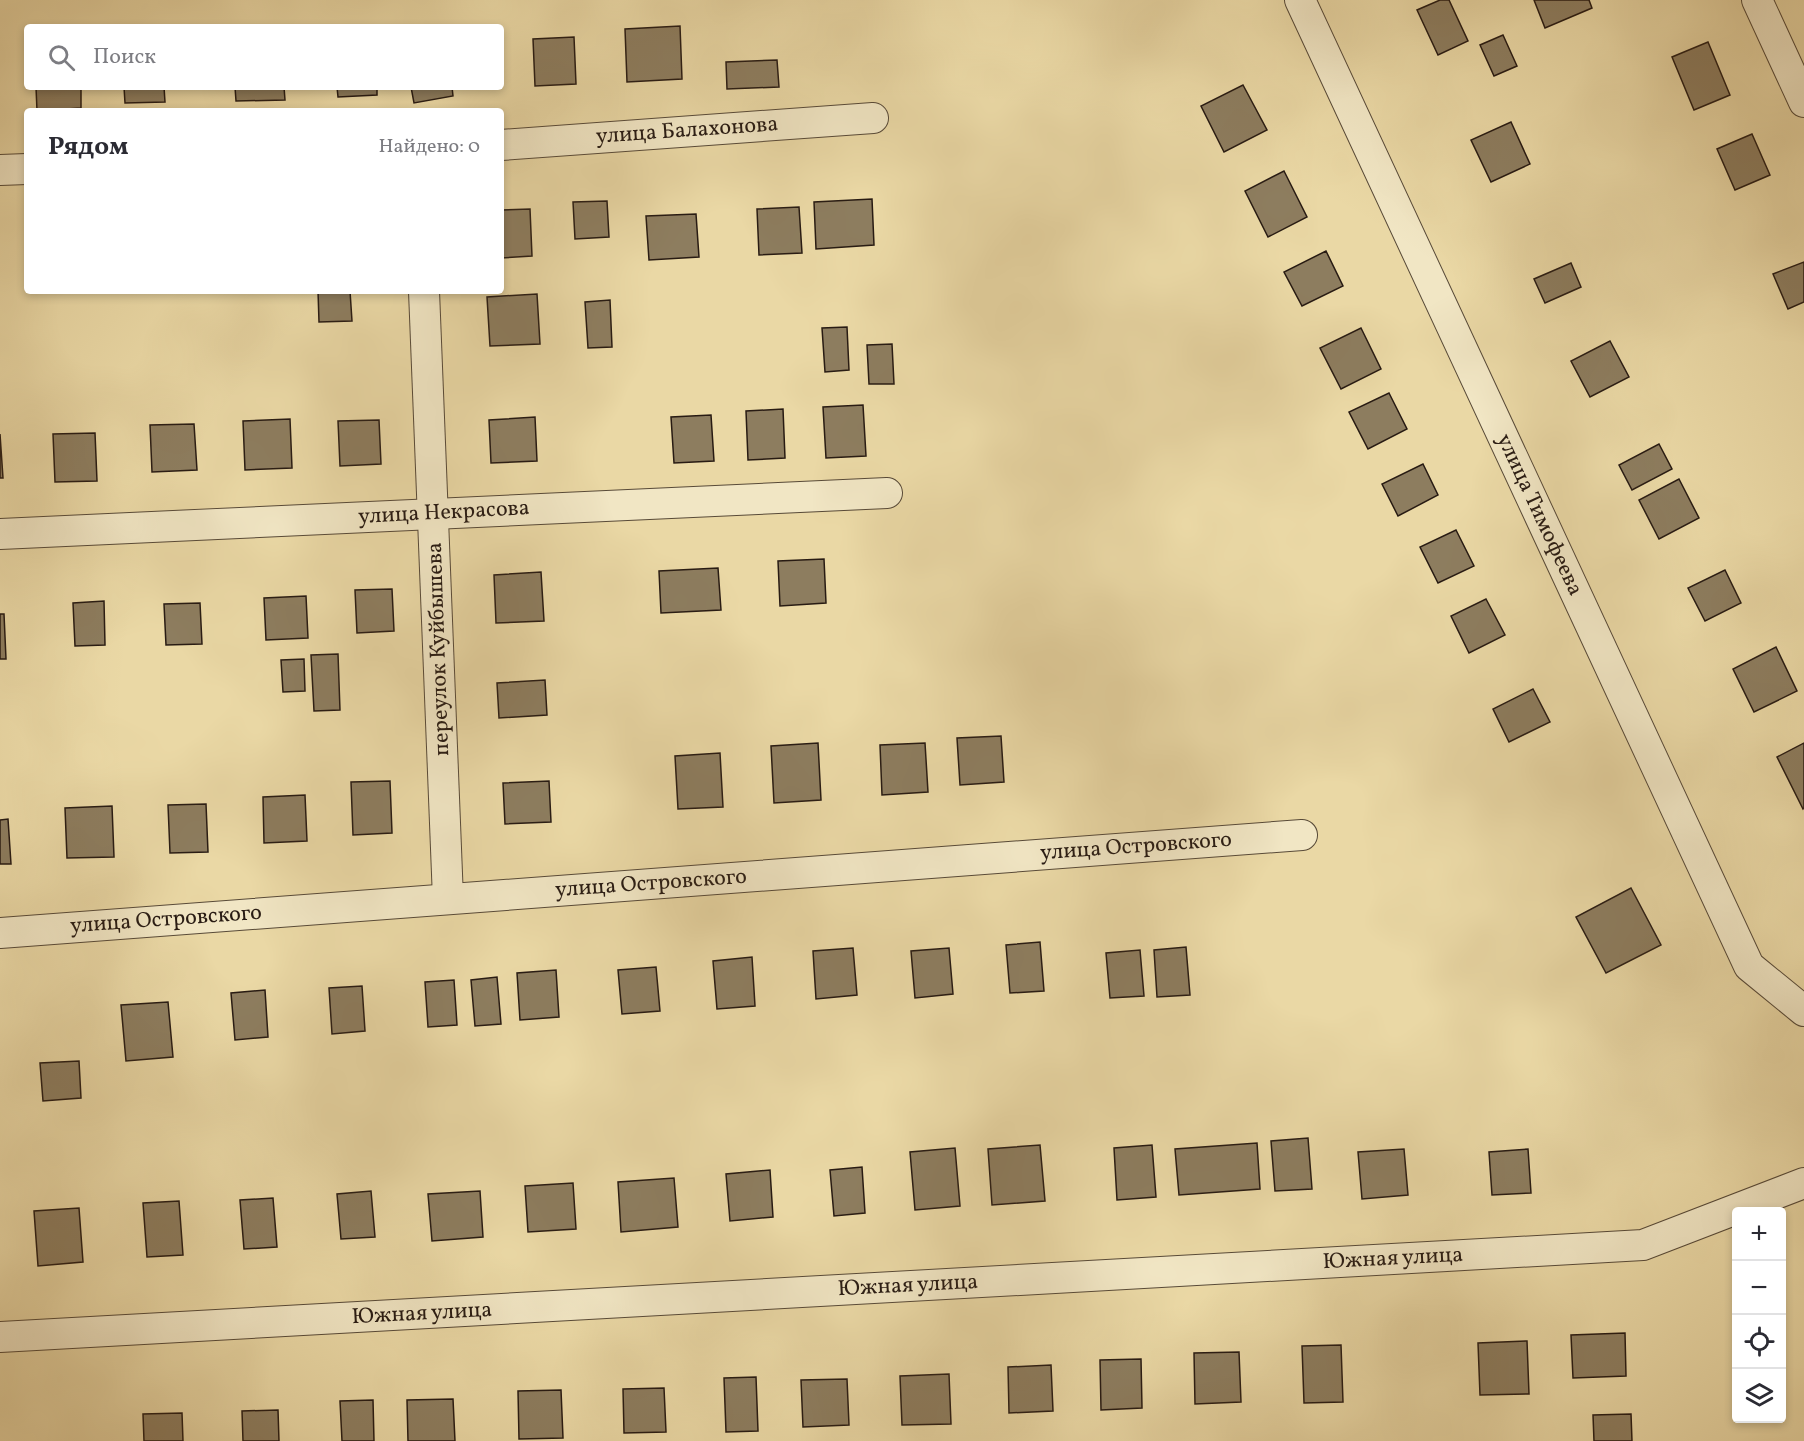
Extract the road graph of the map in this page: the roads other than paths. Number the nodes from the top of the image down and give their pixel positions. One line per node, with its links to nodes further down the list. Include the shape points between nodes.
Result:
1 (1300, 0): 15 (street, улица Тимофеева, via 1749,966)
2 (1757, 0): 3 (street)
3 (1804, 102)
4 (873, 118): 5 (street, улица Балахонова)
5 (504, 145)
6 (24, 169): 7 (street)
7 (0, 170)
8 (424, 294): 10 (street, переулок Куйбышева)
9 (887, 493): 10 (street, улица Некрасова)
10 (434, 513): 11 (street, улица Некрасова); 13 (street, переулок Куйбышева)
11 (0, 534)
12 (1302, 835): 13 (street, улица Островского)
13 (448, 899): 14 (street, улица Островского)
14 (0, 933)
15 (1804, 1011)
16 (1804, 1183): 17 (street, Южная улица, via 1643,1245)
17 (0, 1338)

